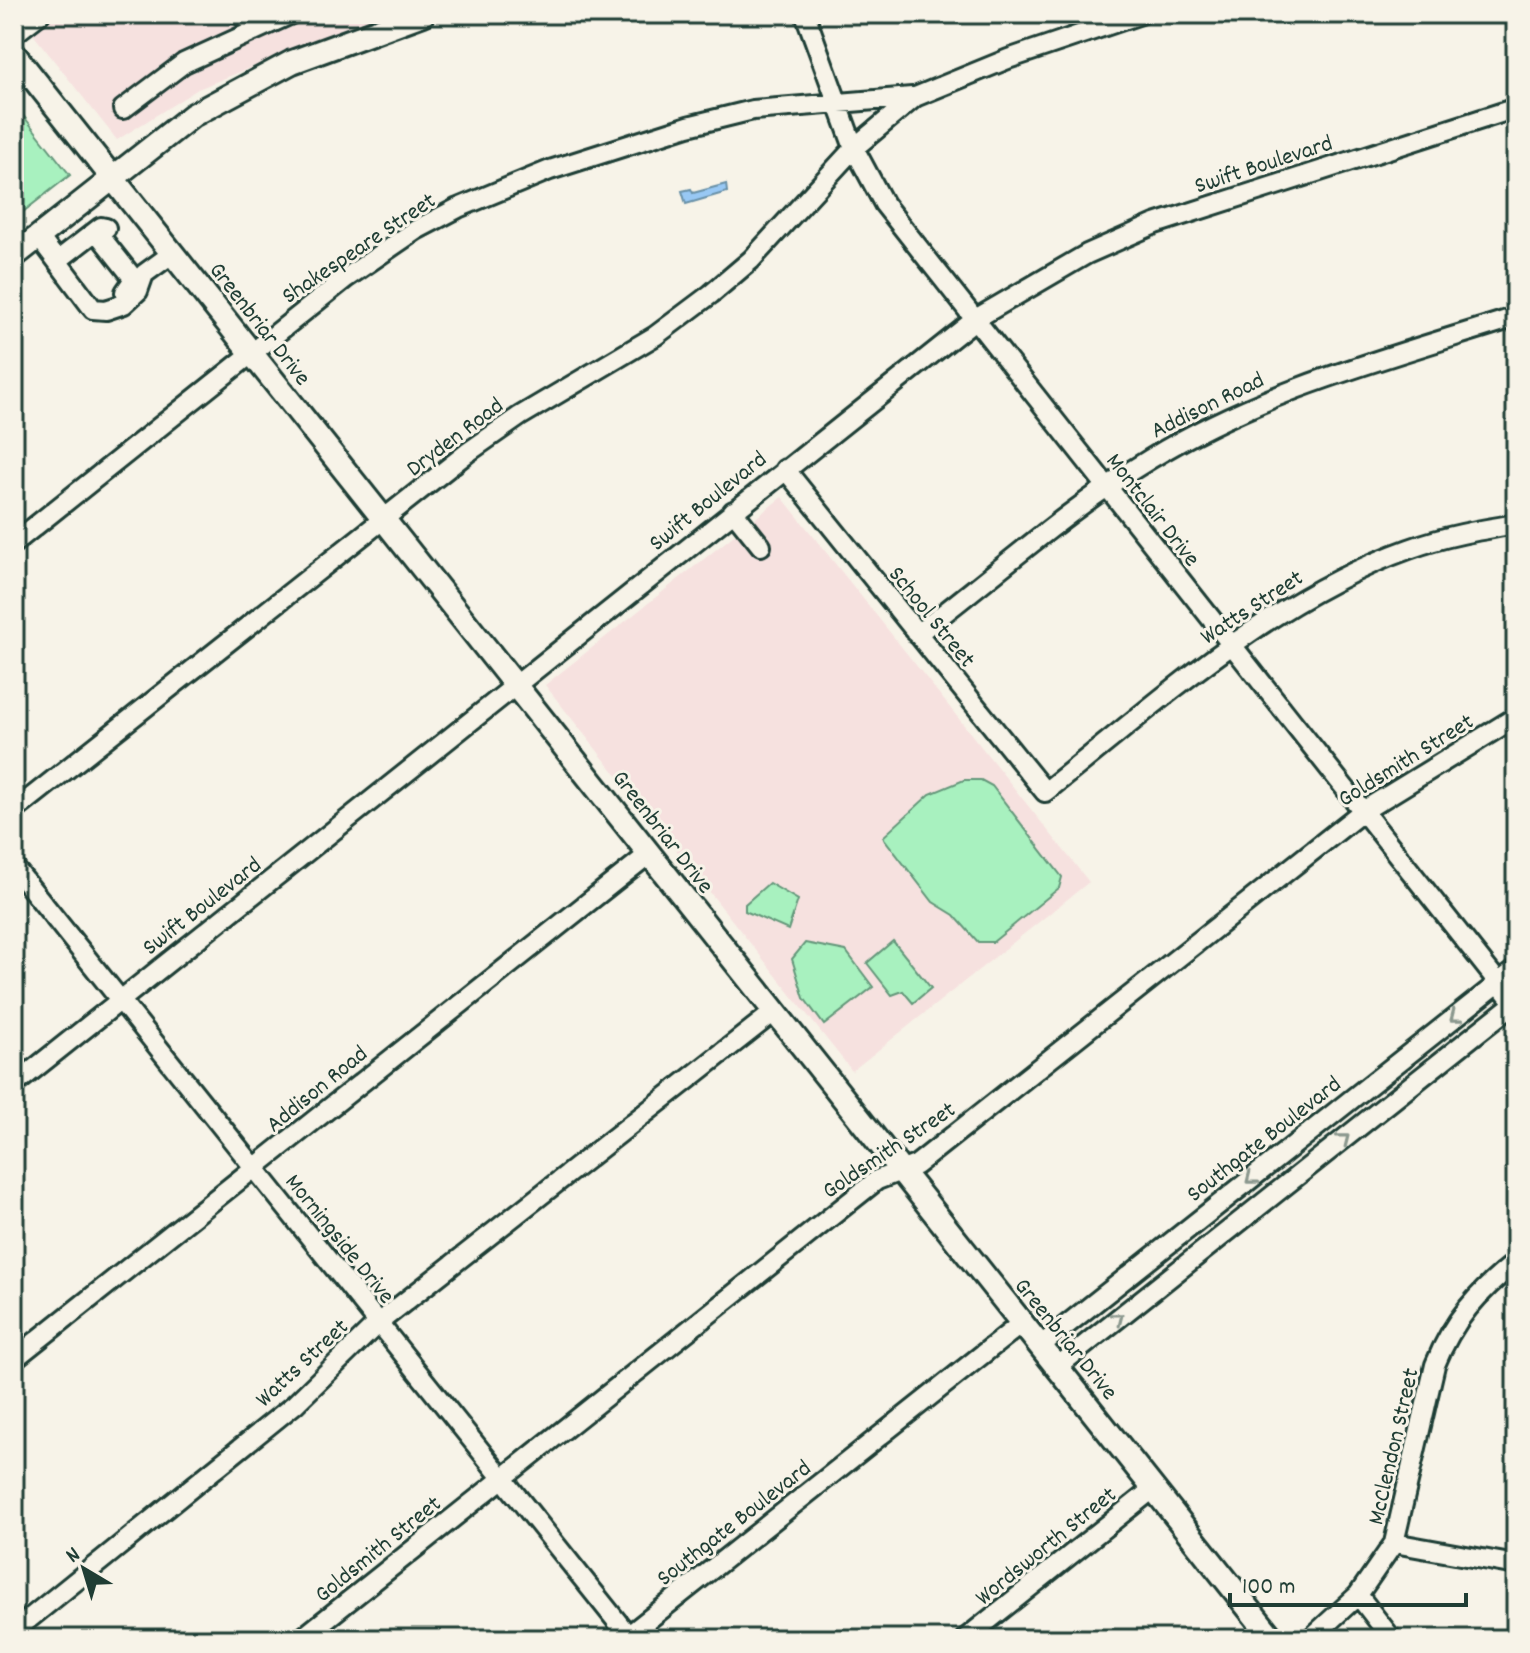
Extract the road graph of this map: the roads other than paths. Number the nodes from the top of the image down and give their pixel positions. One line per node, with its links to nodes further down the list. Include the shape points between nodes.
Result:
1 (40, 14): 8 (street)
2 (238, 14): 7 (street)
3 (291, 14): 7 (street)
4 (423, 14): 15 (main road, via 292,62 193,115)
5 (805, 14): 11 (street, Montclair Drive)
6 (1141, 14): 10 (street, Dryden Road)
7 (267, 25): 13 (street, via 184,63)
8 (14, 34)
9 (14, 54): 15 (main road, Greenbriar Drive)
10 (915, 97): 11 (street, Dryden Road); 14 (street, Dryden Road)
11 (836, 104): 14 (street, Montclair Drive); 25 (street, Shakespeare Street, via 753,110 688,126 505,187 416,230)
12 (1516, 108): 24 (street, Swift Boulevard, via 1155,224 1087,254)
13 (123, 109)
14 (854, 148): 24 (street, Montclair Drive, via 884,204); 29 (street, Dryden Road, via 762,249 711,294 655,336 520,416)
15 (113, 176): 17 (main road); 18 (main road, Greenbriar Drive)
16 (96, 231): 20 (street); 21 (street, via 106,228); 22 (street, via 134,279 119,297 98,301)
17 (39, 237): 19 (main road); 20 (street)
18 (173, 253): 21 (street); 25 (main road, Greenbriar Drive)
19 (14, 256)
20 (57, 261): 22 (street)
21 (144, 274): 22 (street, via 138,291 118,307 93,309)
22 (82, 294)
23 (1516, 317): 27 (street, Addison Road, via 1263,400 1149,459)
24 (977, 318): 26 (street, Swift Boulevard); 27 (street, Montclair Drive)
25 (252, 353): 29 (main road, Greenbriar Drive); 31 (street, Shakespeare Street)
26 (785, 469): 28 (street, Swift Boulevard); 33 (street, School Street)
27 (1107, 488): 33 (street, Addison Road); 34 (street, Montclair Drive)
28 (733, 511): 32 (street); 35 (street, Swift Boulevard)
29 (384, 519): 35 (main road, Greenbriar Drive); 38 (street, Dryden Road)
30 (1516, 524): 34 (street, Watts Street, via 1406,549 1312,593)
31 (14, 543)
32 (761, 546)
33 (917, 634): 37 (street, School Street)
34 (1230, 645): 37 (street, Watts Street); 39 (street, Montclair Drive)
35 (514, 684): 40 (main road, Greenbriar Drive); 44 (street, Swift Boulevard)
36 (1516, 717): 39 (street, Goldsmith Street)
37 (1045, 792)
38 (14, 811)
39 (1363, 811): 43 (street, Montclair Drive); 49 (street, Goldsmith Street, via 916,1165)
40 (649, 854): 46 (main road, Greenbriar Drive); 48 (street, Addison Road)
41 (14, 867): 44 (street, Morningside Drive)
42 (1516, 969): 43 (street, Southgate Boulevard)
43 (1499, 982): 45 (street, Montclair Drive); 53 (street, Southgate Boulevard, one-way to 53)
44 (122, 999): 47 (street, Swift Boulevard); 48 (street, Morningside Drive)
45 (1516, 1003): 55 (street, Southgate Boulevard, one-way to 45)
46 (774, 1012): 49 (main road, Greenbriar Drive); 51 (street, Watts Street)
47 (14, 1085)
48 (254, 1168): 51 (street, Morningside Drive); 54 (street, Addison Road)
49 (900, 1171): 52 (main road, Greenbriar Drive); 56 (street, Goldsmith Street, via 877,1180)
50 (1516, 1262): 58 (street, McClendon Street, via 1462,1311 1444,1341)
51 (378, 1323): 56 (street, Morningside Drive); 61 (street, Watts Street, via 295,1404)
52 (1022, 1323): 53 (main road, Greenbriar Drive); 62 (street, Southgate Boulevard)
53 (1040, 1346): 55 (main road, Greenbriar Drive)
54 (14, 1359)
55 (1057, 1367): 57 (main road, Greenbriar Drive)
56 (501, 1480): 62 (street, Morningside Drive); 63 (street, Goldsmith Street)
57 (1154, 1488): 64 (street, Wordsworth Street); 65 (main road, Greenbriar Drive)
58 (1394, 1543): 59 (street); 60 (street, McClendon Street)
59 (1516, 1565)
60 (1358, 1595): 66 (street, McClendon Street); 67 (street)
61 (14, 1631)
62 (628, 1638)
63 (301, 1639)
64 (965, 1639)
65 (1273, 1639)
66 (1310, 1639)
67 (1392, 1639)

